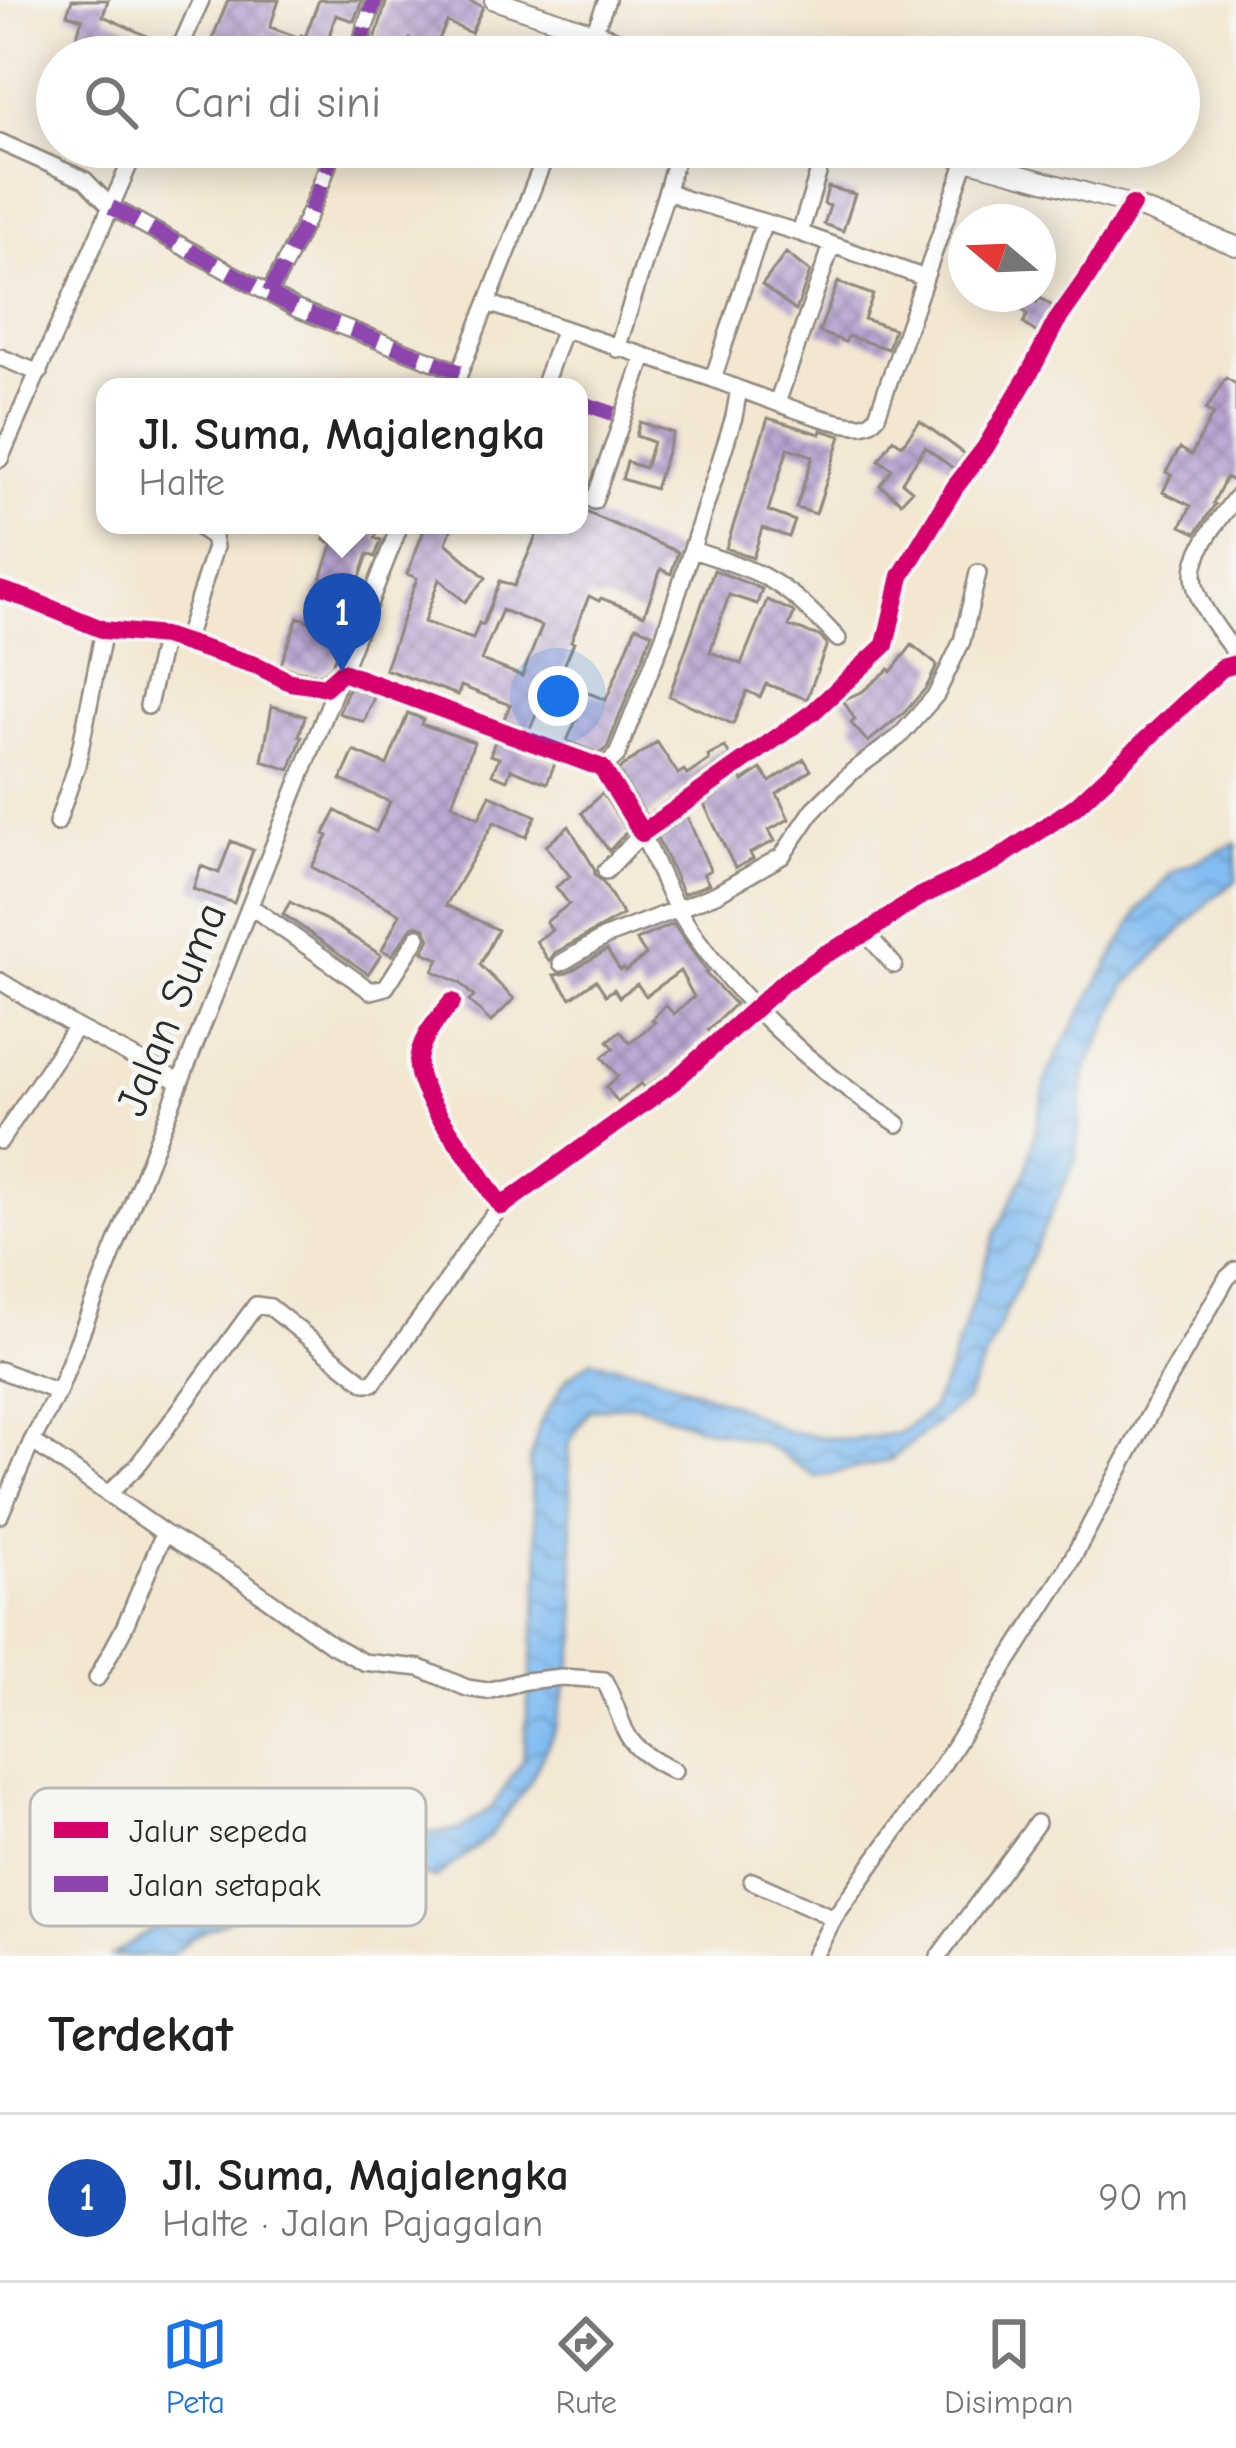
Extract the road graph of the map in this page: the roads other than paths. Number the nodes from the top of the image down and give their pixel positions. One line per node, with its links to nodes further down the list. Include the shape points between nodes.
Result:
1 (200, 0): 6 (street)
2 (375, 0): 7 (street)
3 (494, 0): 5 (street)
4 (607, 0): 5 (street)
5 (594, 33): 8 (street); 9 (street)
6 (185, 36)
7 (362, 36)
8 (593, 36)
9 (603, 36)
10 (0, 142): 11 (street)
11 (36, 158)
12 (58, 168): 22 (street, via 85,180)
13 (128, 168): 22 (street)
14 (327, 168): 28 (street)
15 (541, 168): 29 (street)
16 (673, 168): 20 (street)
17 (820, 168): 24 (street)
18 (963, 168): 27 (street)
19 (996, 168): 21 (street)
20 (667, 190): 23 (street); 31 (street)
21 (1132, 205): 26 (street); 59 (street, via 901,577 885,645 813,712)
22 (111, 207): 28 (street); 34 (street)
23 (764, 222): 24 (street); 38 (street)
24 (800, 233): 25 (street)
25 (832, 245): 27 (street); 40 (street)
26 (1236, 246)
27 (925, 278): 40 (street, via 869,424)
28 (269, 293): 35 (street)
29 (488, 303): 30 (street); 36 (street)
30 (563, 331): 31 (street); 37 (street)
31 (617, 349): 33 (street)
32 (0, 357): 34 (street)
33 (644, 357): 38 (street); 43 (street)
34 (39, 373): 41 (street)
35 (452, 378)
36 (458, 378)
37 (546, 378)
38 (713, 379): 39 (street)
39 (740, 388): 40 (street); 46 (street)
40 (777, 403)
41 (0, 459)
42 (1236, 497): 53 (street, via 1192,572 1197,595)
43 (594, 501)
44 (208, 534): 52 (street, via 215,547)
45 (396, 534): 55 (street, Jalan Suma)
46 (693, 550): 51 (street, via 778,585); 57 (street, via 624,738)
47 (978, 573): 62 (street, via 954,659 936,695 899,737 814,809 782,856)
48 (0, 590): 49 (street)
49 (104, 630): 50 (street); 58 (street)
50 (164, 636): 52 (street); 56 (street)
51 (838, 639)
52 (185, 642): 55 (street, via 290,682 325,688)
53 (1236, 654)
54 (1236, 664): 63 (street, via 1222,668 1076,806)
55 (342, 672): 57 (street); 61 (street, Jalan Suma)
56 (148, 706)
57 (602, 768): 59 (street)
58 (57, 823)
59 (642, 833): 60 (street); 62 (street)
60 (606, 871)
61 (250, 906): 64 (street, via 371,991 386,988); 71 (street, Jalan Suma)
62 (677, 908): 65 (street); 69 (street)
63 (866, 933): 66 (street); 69 (street)
64 (418, 937)
65 (561, 963)
66 (894, 965)
67 (0, 981): 70 (street)
68 (452, 1002): 74 (street, via 430,1029 418,1068)
69 (758, 1007): 72 (street, via 809,1059); 74 (street, via 673,1082)
70 (76, 1027): 71 (street); 73 (street)
71 (180, 1082): 77 (street, Jalan Suma)
72 (898, 1124)
73 (0, 1141)
74 (502, 1206): 79 (street, via 378,1379 365,1383 270,1307 256,1305)
75 (1236, 1270): 86 (street, via 1065,1573)
76 (0, 1370): 77 (street)
77 (58, 1392): 78 (street, Jalan Suma)
78 (32, 1442): 79 (street); 80 (street, Jalan Suma)
79 (108, 1494): 81 (street)
80 (0, 1515)
81 (164, 1533): 82 (street); 83 (street, via 363,1661 420,1668 487,1691 599,1678 634,1745)
82 (97, 1678)
83 (674, 1771)
84 (1037, 1823): 88 (street)
85 (752, 1881): 86 (street)
86 (834, 1918): 87 (street)
87 (814, 1956)
88 (939, 1956)

